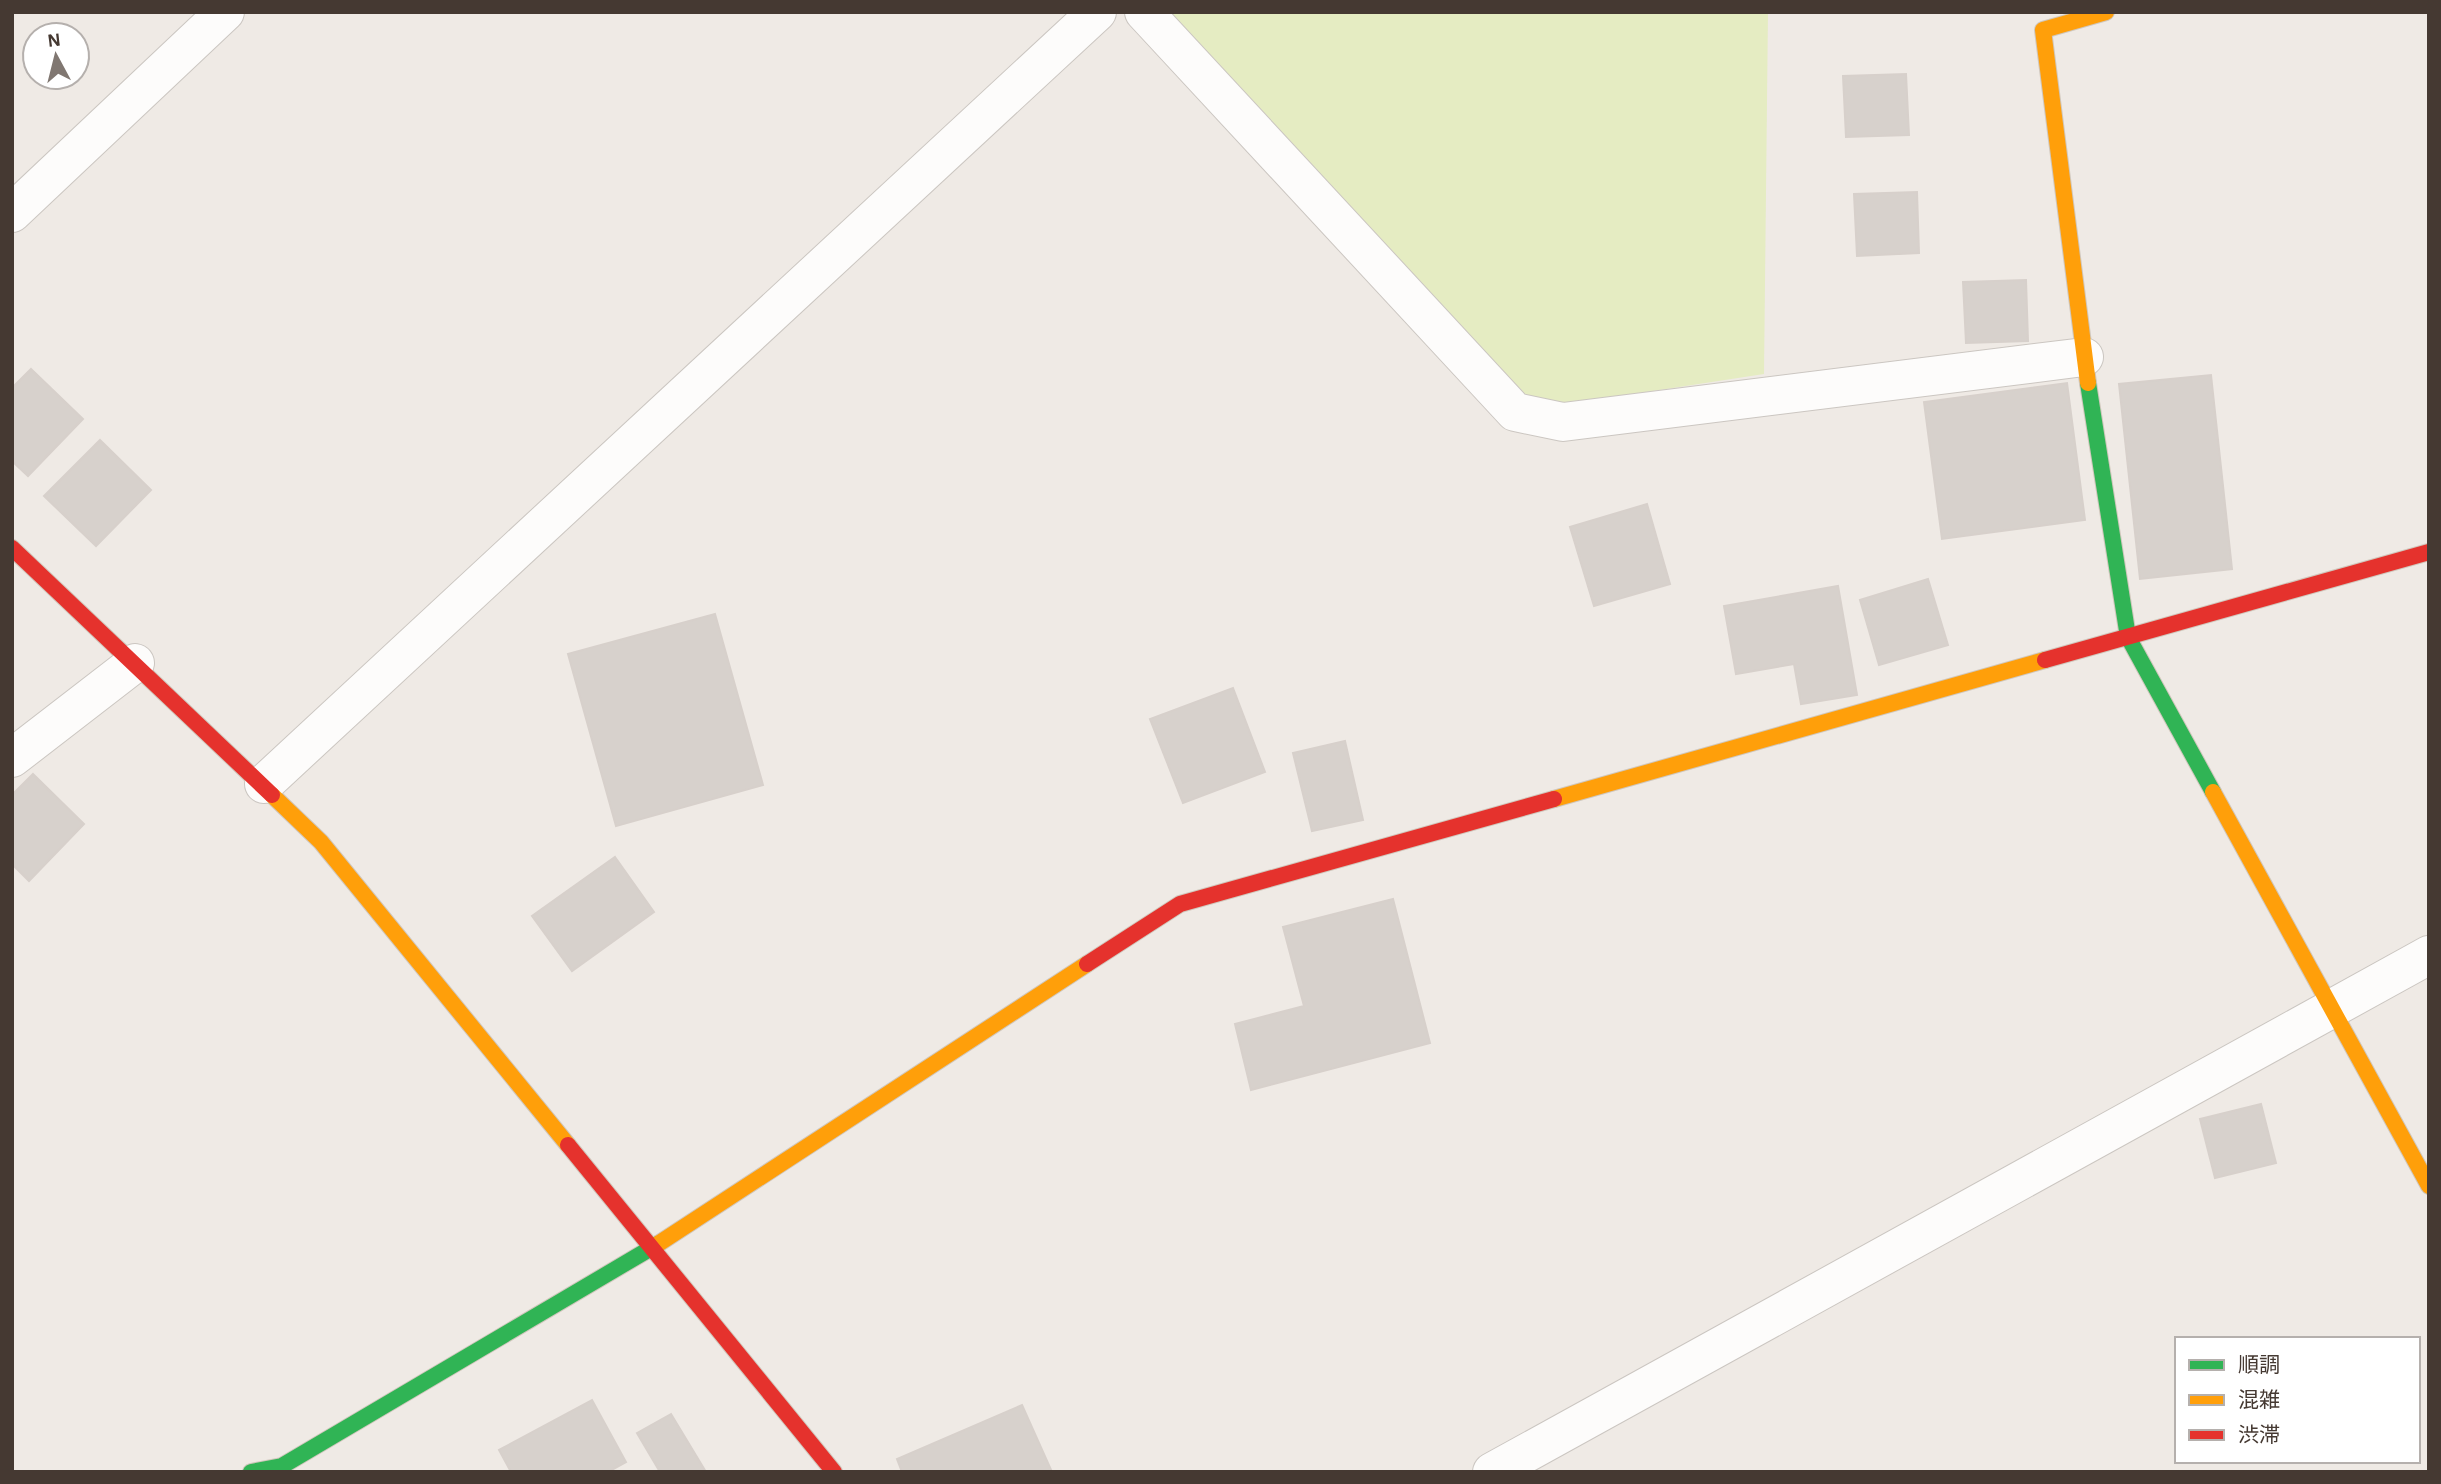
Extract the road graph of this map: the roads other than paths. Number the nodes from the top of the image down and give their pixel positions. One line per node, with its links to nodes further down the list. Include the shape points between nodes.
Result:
1 (225, 12): 5 (street)
2 (1097, 12): 12 (street)
3 (1144, 12): 6 (street, via 1515,412 1563,422)
4 (2106, 12): 6 (street, via 2043,30)
5 (12, 213)
6 (2084, 357): 9 (street)
7 (12, 548): 10 (street)
8 (2429, 552): 9 (street)
9 (2128, 637): 14 (street); 16 (street, via 1180,904)
10 (135, 663): 11 (street); 12 (street)
11 (12, 758)
12 (264, 784): 16 (street, via 321,842)
13 (2429, 955): 14 (street)
14 (2332, 1009): 15 (street); 19 (street)
15 (2429, 1186)
16 (651, 1249): 17 (street, via 282,1466); 18 (street)
17 (251, 1472)
18 (834, 1472)
19 (1492, 1472)

